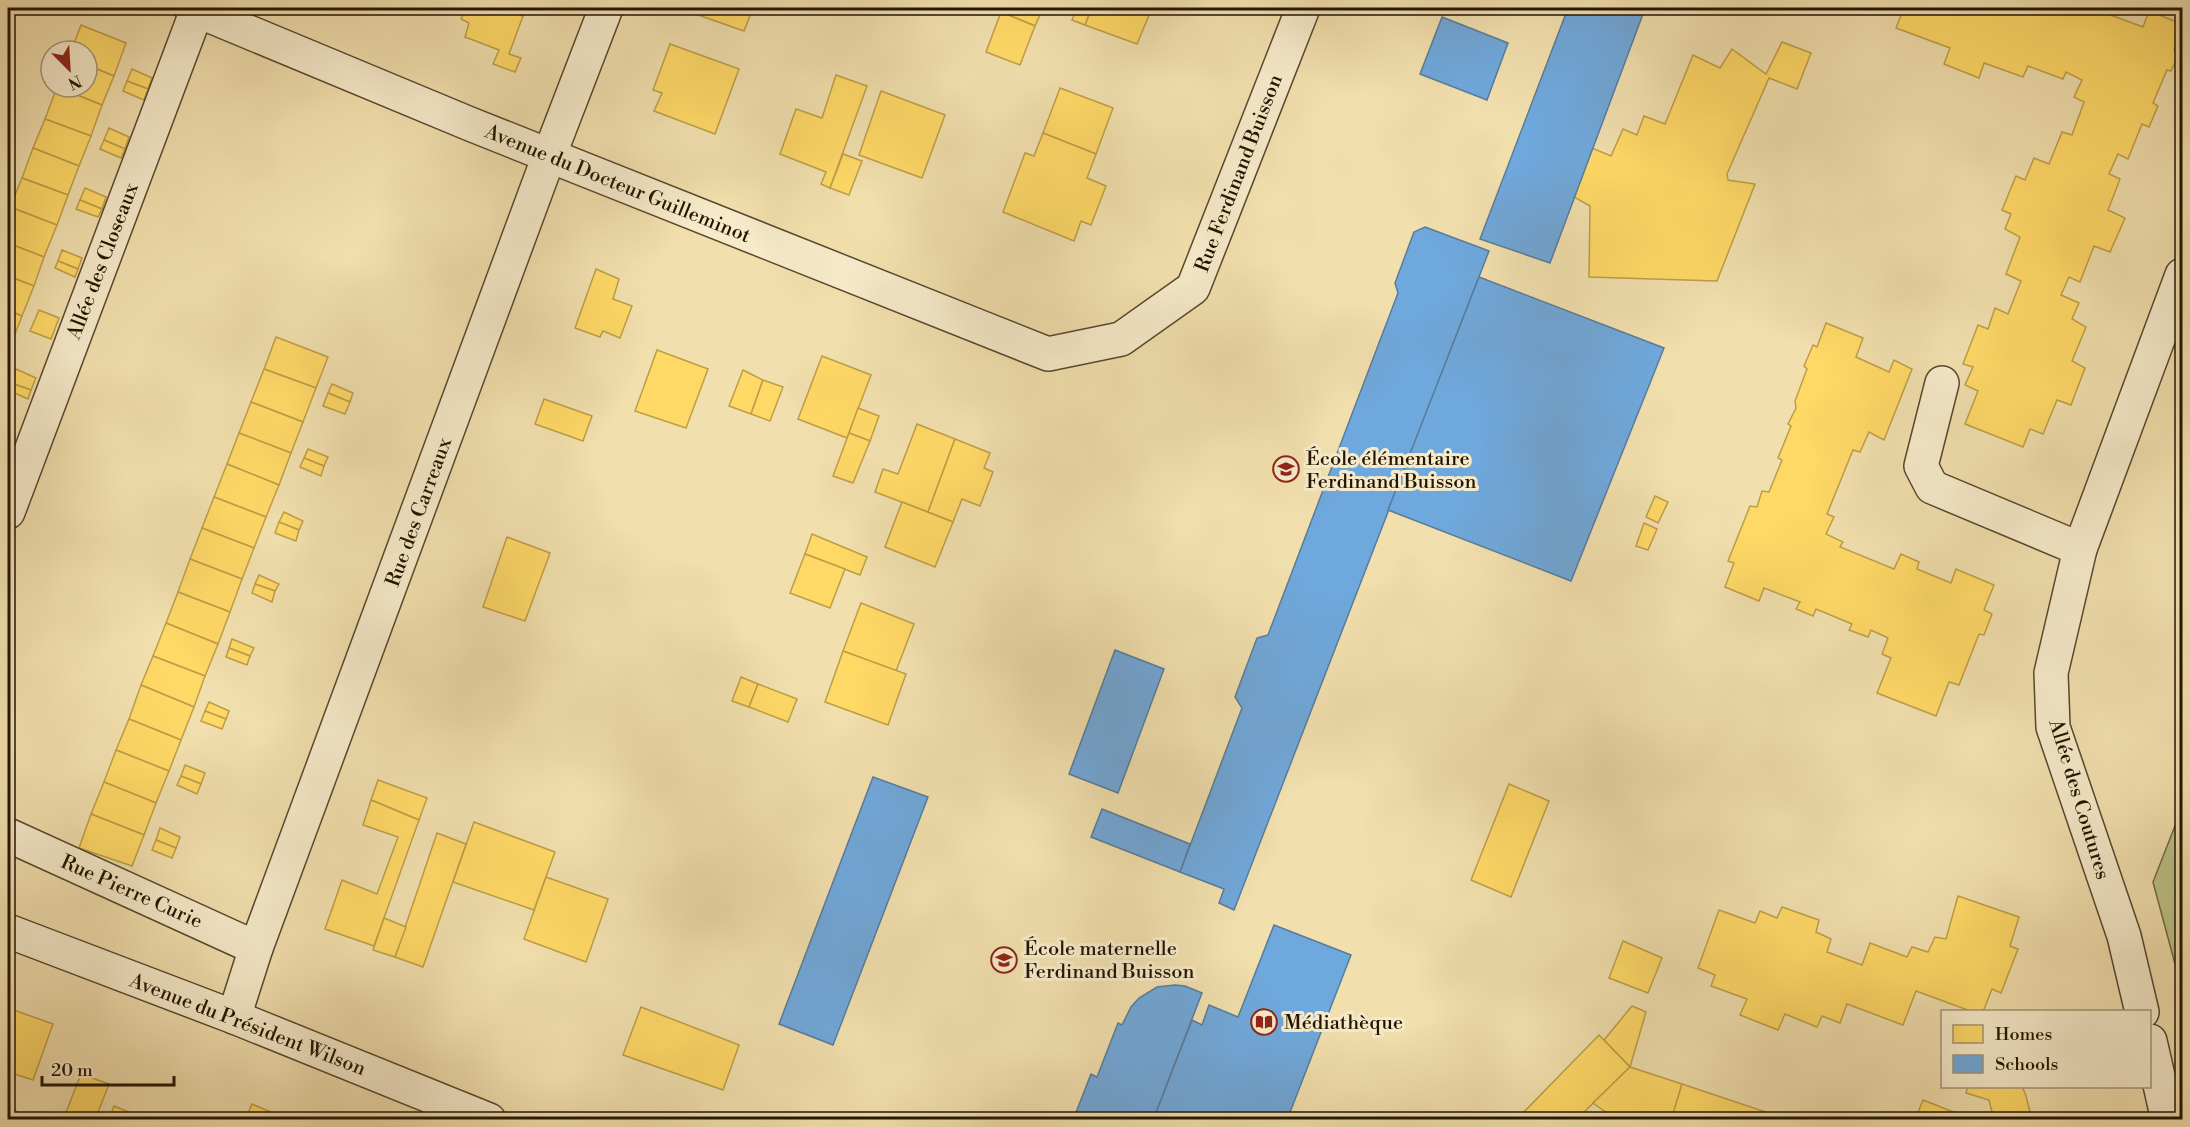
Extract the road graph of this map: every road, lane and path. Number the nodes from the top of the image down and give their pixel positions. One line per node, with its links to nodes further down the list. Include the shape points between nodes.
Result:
1 (606, 8): 5 (street, Rue des Carreaux)
2 (1303, 8): 7 (street, Rue Ferdinand Buisson, via 1193,288 1121,339)
3 (194, 9): 4 (street, Avenue du Docteur Guilleminot); 9 (street, Allée des Closeaux)
4 (257, 20): 5 (street, Avenue du Docteur Guilleminot)
5 (549, 156): 7 (street, Avenue du Docteur Guilleminot); 13 (street, Rue des Carreaux)
6 (2182, 275): 10 (street, Allée des Coutures)
7 (1048, 354)
8 (1942, 383): 10 (street, via 1921,466 1932,487)
9 (8, 512)
10 (2080, 549): 14 (street, Allée des Coutures, via 2051,673 2053,727 2124,936)
11 (8, 835): 13 (street, Rue Pierre Curie)
12 (8, 931): 15 (street, Avenue du Président Wilson)
13 (256, 948): 15 (street, Rue des Carreaux)
14 (2142, 1010)
15 (234, 1017): 17 (street, Avenue du Président Wilson)
16 (2151, 1045): 18 (street)
17 (489, 1119)
18 (2168, 1119)

